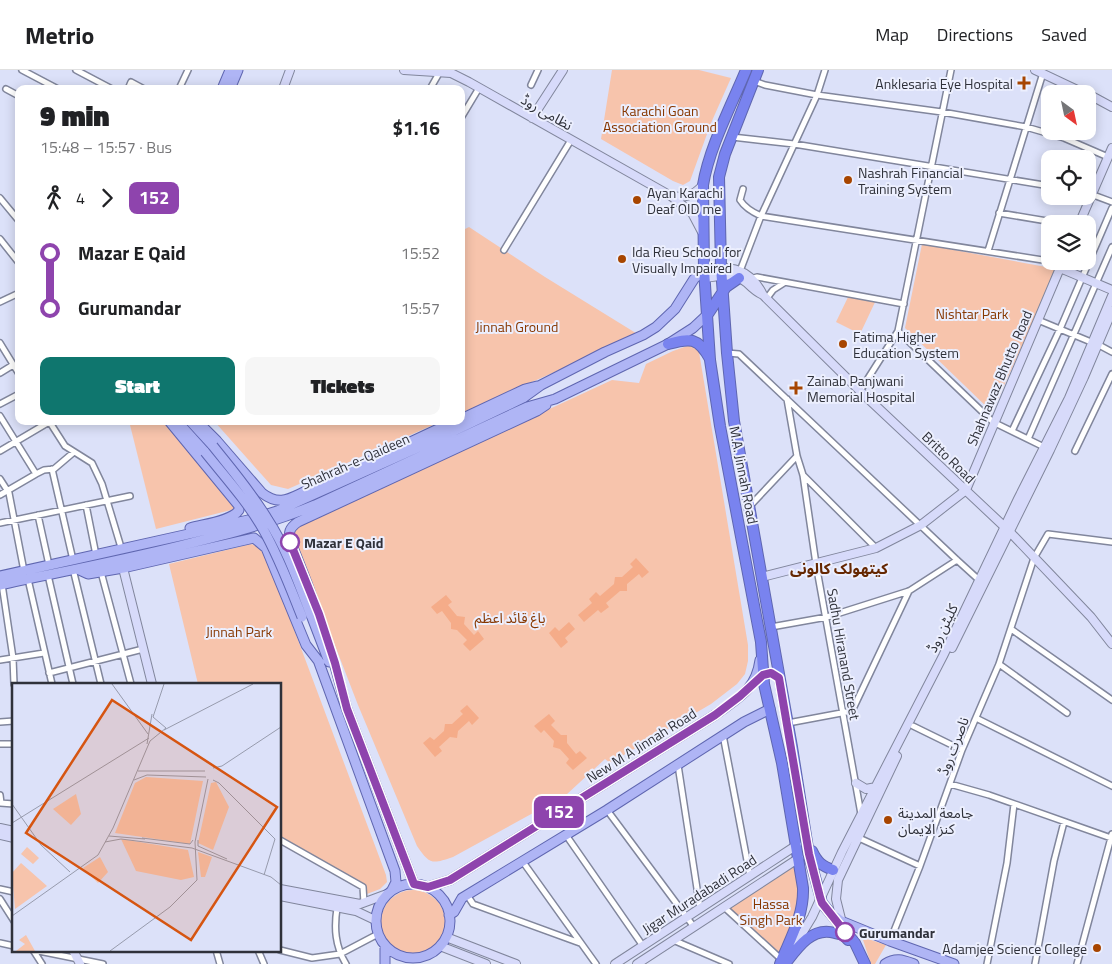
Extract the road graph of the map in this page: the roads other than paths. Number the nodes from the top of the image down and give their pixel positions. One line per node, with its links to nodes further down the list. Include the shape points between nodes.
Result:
1 (22, 70): 18 (street)
2 (76, 70): 19 (street)
3 (188, 70): 20 (street)
4 (230, 70): 21 (main road)
5 (238, 70): 22 (main road)
6 (290, 70): 23 (street)
7 (404, 70): 8 (street, نظامی روڈ)
8 (425, 70): 27 (street, نظامی روڈ, via 451,72)
9 (538, 70): 25 (street)
10 (563, 70): 35 (street)
11 (746, 70): 46 (highway, M.A. Jinnah Road, via 710,159)
12 (758, 70): 17 (highway, M.A. Jinnah Road)
13 (826, 70): 30 (street)
14 (951, 70): 34 (street)
15 (1039, 72): 26 (street); 36 (street)
16 (438, 75): 24 (street)
17 (754, 81): 30 (street); 37 (highway, M.A. Jinnah Road)
18 (50, 85)
19 (104, 85)
20 (181, 85)
21 (224, 85)
22 (232, 85)
23 (284, 85)
24 (432, 85)
25 (531, 85)
26 (1067, 85)
27 (479, 88): 33 (street); 35 (street, نظامی روڈ)
28 (6, 89): 29 (street)
29 (15, 94)
30 (817, 94): 34 (street); 39 (street)
31 (1096, 99): 32 (street)
32 (1112, 107)
33 (465, 111)
34 (942, 112): 36 (street); 42 (street)
35 (532, 118): 38 (street, نظامی روڈ)
36 (1026, 126): 41 (street); 43 (street)
37 (732, 136): 39 (street); 67 (highway, M.A. Jinnah Road, via 719,178)
38 (571, 140): 49 (street, نظامی روڈ); 61 (street)
39 (794, 144): 42 (street); 55 (street)
40 (1112, 148): 41 (street)
41 (1108, 157): 44 (street)
42 (931, 166): 43 (street); 59 (street)
43 (1010, 178): 45 (street); 53 (street)
44 (1096, 181)
45 (1041, 184)
46 (703, 185): 49 (street, via 686,198); 57 (highway, M.A. Jinnah Road)
47 (743, 189): 55 (street, via 740,200 750,211)
48 (1096, 195): 51 (street)
49 (671, 196): 57 (street, نظامی روڈ, via 692,213)
50 (0, 198): 54 (street)
51 (1112, 202)
52 (1112, 208): 70 (street)
53 (999, 214): 56 (street); 62 (street)
54 (15, 216)
55 (761, 216): 59 (street); 69 (street)
56 (1041, 220)
57 (704, 237): 68 (highway, M.A. Jinnah Road)
58 (0, 239): 63 (street)
59 (916, 240): 62 (street); 79 (street)
60 (1112, 247): 72 (street)
61 (504, 250)
62 (988, 251): 64 (street)
63 (15, 258)
64 (1041, 260)
65 (1059, 270): 82 (street, Shahnawaz Bhutto Road)
66 (1071, 270): 70 (street)
67 (722, 271): 68 (street, Britto Road); 69 (street, Britto Road); 74 (highway, M.A. Jinnah Road)
68 (705, 274): 81 (highway, M.A. Jinnah Road); 96 (main road, Shahrah-e-Qaideen, via 694,278 674,310 644,335)
69 (744, 277): 71 (street); 74 (highway, via 730,283); 76 (street, Britto Road, via 756,292)
70 (1082, 277): 72 (street); 83 (street)
71 (784, 283): 76 (street); 79 (street)
72 (1096, 283): 73 (street); 85 (street)
73 (1112, 290)
74 (723, 291): 81 (highway); 90 (highway, M.A. Jinnah Road)
75 (15, 295): 78 (street)
76 (765, 296): 97 (street, Britto Road)
77 (1112, 296): 86 (street, کلیٹن روڈ)
78 (0, 302)
79 (904, 304): 84 (street)
80 (1112, 311): 86 (street, کلیٹن روڈ)
81 (708, 314): 87 (main road, Shahrah-e-Qaideen); 91 (highway, M.A. Jinnah Road)
82 (1038, 320): 83 (street); 106 (street, Shahnawaz Bhutto Road)
83 (1060, 329): 85 (street); 114 (street)
84 (898, 331): 97 (street); 106 (street)
85 (1074, 335): 86 (street); 115 (street)
86 (1094, 343): 89 (street); 117 (street, کلیٹن روڈ); 139 (street, کلیٹن روڈ, via 1073,402)
87 (668, 344): 91 (highway, via 696,341 703,346); 100 (main road, Shahrah-e-Qaideen)
88 (1, 346): 92 (street)
89 (1112, 352)
90 (727, 353): 101 (street, via 739,354); 133 (highway, M.A. Jinnah Road)
91 (710, 360): 161 (highway, M.A. Jinnah Road)
92 (13, 365): 93 (street); 94 (street)
93 (15, 368)
94 (0, 373)
95 (1112, 374): 120 (street)
96 (541, 385): 99 (main road, Shahrah-e-Qaideen); 105 (main road, via 525,389)
97 (860, 391): 127 (street, Britto Road)
98 (15, 396): 102 (street)
99 (523, 398): 103 (main road); 143 (main road, Shahrah-e-Qaideen, via 277,511)
100 (555, 399): 103 (main road, Shahrah-e-Qaideen); 181 (main road, via 537,411 298,522 290,529 290,542 319,614)
101 (787, 399): 122 (street, Sadhu Hiranand Street); 138 (street)
102 (0, 404)
103 (527, 407): 147 (main road, Shahrah-e-Qaideen, via 279,520 131,558)
104 (0, 416): 116 (street)
105 (465, 417)
106 (993, 422): 114 (street); 127 (street, Shahnawaz Bhutto Road)
107 (44, 425): 116 (street)
108 (51, 425): 121 (street, via 65,446)
109 (172, 425): 141 (main road, via 239,510 229,518)
110 (182, 425): 118 (main road)
111 (193, 425): 118 (main road)
112 (201, 425): 113 (main road, via 262,493 278,501)
113 (446, 425)
114 (1012, 431): 115 (street)
115 (1028, 439): 117 (street)
116 (16, 442): 119 (street); 124 (street)
117 (1044, 446): 139 (street, کلیٹن روڈ)
118 (209, 449): 156 (main road, bridge, via 263,528)
119 (0, 451)
120 (1075, 451)
121 (74, 452): 123 (street); 131 (street, via 92,463)
122 (797, 456): 125 (street, Sadhu Hiranand Street); 133 (street)
123 (52, 469): 124 (street); 134 (street)
124 (36, 474): 128 (street)
125 (803, 475): 142 (street); 146 (street, Sadhu Hiranand Street)
126 (0, 479): 128 (street)
127 (966, 490): 138 (street); 139 (street, Britto Road)
128 (8, 491): 129 (street); 136 (street)
129 (0, 495)
130 (130, 496): 131 (street)
131 (107, 500): 132 (street); 141 (street)
132 (86, 505): 134 (street); 143 (street)
133 (748, 507): 152 (highway, M.A. Jinnah Road)
134 (61, 510): 135 (street); 147 (street)
135 (38, 515): 136 (street); 149 (street)
136 (15, 520): 137 (street); 151 (street)
137 (0, 523)
138 (921, 525): 142 (street); 145 (street)
139 (1007, 529): 144 (street, Britto Road); 153 (street, کلیٹن روڈ); 187 (street, کلیٹن روڈ)
140 (1112, 542): 144 (street, ناصرت روڈ, via 1048,534)
141 (120, 544): 143 (main road)
142 (876, 548): 146 (street)
143 (96, 555): 147 (main road, Shahrah-e-Qaideen)
144 (1034, 558): 159 (street, ناصرت روڈ); 160 (street, Britto Road)
145 (957, 560): 153 (street); 155 (street)
146 (816, 564): 152 (street); 157 (street, Sadhu Hiranand Street)
147 (74, 566): 149 (main road, Shahrah-e-Qaideen); 150 (main road, via 88,574); 167 (street)
148 (123, 568): 150 (main road); 162 (street); 168 (main road, via 254,538 266,548 306,645)
149 (49, 570): 151 (main road, Shahrah-e-Qaideen); 170 (street)
150 (101, 572): 164 (street)
151 (26, 575): 154 (main road, Shahrah-e-Qaideen); 163 (street)
152 (762, 577): 158 (highway, M.A. Jinnah Road)
153 (980, 580): 194 (street, کلیٹن روڈ)
154 (1, 582): 165 (street)
155 (910, 591): 157 (street); 183 (street, via 852,711)
156 (306, 616): 168 (main road); 181 (main road)
157 (827, 617): 158 (street); 183 (street, Sadhu Hiranand Street)
158 (770, 627): 172 (highway, M.A. Jinnah Road)
159 (1011, 629): 169 (street, ناصرت روڈ); 180 (street)
160 (1111, 640)
161 (762, 645): 172 (highway, M.A. Jinnah Road); 179 (main road, New M A Jinnah Road)
162 (143, 649): 164 (street); 178 (street)
163 (44, 653): 165 (street); 171 (street)
164 (122, 654): 167 (street); 177 (street)
165 (13, 658): 166 (street); 173 (street)
166 (0, 660)
167 (96, 661): 170 (street); 176 (street)
168 (320, 663): 215 (main road, via 396,870 396,882)
169 (998, 664): 184 (street); 185 (street, ناصرت روڈ)
170 (69, 668): 171 (street); 175 (street)
171 (49, 673): 174 (street)
172 (770, 675): 179 (main road); 182 (highway, M.A. Jinnah Road); 186 (highway, M.A. Jinnah Road)
173 (14, 683)
174 (52, 683)
175 (73, 683)
176 (101, 683)
177 (131, 683)
178 (152, 683)
179 (753, 683): 213 (main road, New M A Jinnah Road, via 728,706 670,743 450,880)
180 (1112, 700)
181 (347, 709): 212 (main road)
182 (770, 709): 188 (main road); 206 (highway, M.A. Jinnah Road)
183 (842, 713): 186 (street); 191 (street, Sadhu Hiranand Street)
184 (1067, 713)
185 (976, 718): 189 (street, ناصرت روڈ); 193 (street)
186 (787, 723): 203 (highway, M.A. Jinnah Road)
187 (913, 726): 189 (street); 199 (street, کلیٹن روڈ)
188 (723, 735): 190 (main road); 211 (street)
189 (962, 750): 192 (street, ناصرت روڈ)
190 (678, 765): 198 (main road); 223 (street)
191 (856, 783): 194 (street, via 866,788); 199 (street, Sadhu Hiranand Street)
192 (950, 784): 197 (street); 209 (street, ناصرت روڈ)
193 (1112, 786)
194 (876, 787): 199 (street, کلیٹن روڈ)
195 (0, 796): 196 (street)
196 (0, 803)
197 (1014, 804): 200 (street); 267 (street, via 1007,864)
198 (607, 810): 201 (main road); 226 (street)
199 (864, 818): 204 (street, کلیٹن روڈ); 210 (street, کلیٹن روڈ)
200 (1064, 822): 202 (street); 268 (street)
201 (566, 835): 208 (main road); 239 (street)
202 (1112, 836): 269 (street)
203 (806, 838): 210 (highway, via 816,860); 218 (highway, M.A. Jinnah Road)
204 (859, 838): 209 (street); 229 (street, کلیٹن روڈ, via 838,880 836,899)
205 (281, 841): 220 (street, via 363,886)
206 (797, 845): 207 (highway, M.A. Jinnah Road); 211 (street, Jigar Muradabadi Road)
207 (799, 858): 221 (street, Jigar Muradabadi Road); 249 (highway, M.A. Jinnah Road, via 804,901)
208 (523, 862): 216 (main road); 236 (street)
209 (920, 866): 235 (street, ناصرت روڈ)
210 (833, 870): 218 (street, کلیٹن روڈ)
211 (750, 876): 223 (street, Jigar Muradabadi Road)
212 (414, 884): 213 (main road); 215 (main road, via 399,886)
213 (428, 887): 225 (main road, via 442,898)
214 (281, 889): 220 (street)
215 (390, 892): 220 (street); 228 (main road, via 378,906)
216 (467, 895): 225 (main road); 236 (street, via 473,904)
217 (281, 896): 222 (street)
218 (820, 897): 224 (highway, M.A. Jinnah Road); 249 (street, کلیٹن روڈ, via 812,917)
219 (0, 900): 227 (street)
220 (364, 903)
221 (724, 907): 230 (street, Jigar Muradabadi Road); 249 (street)
222 (338, 908): 228 (street, via 356,911); 244 (street, via 335,931)
223 (700, 908): 226 (street, Jigar Muradabadi Road)
224 (829, 912): 229 (main road); 231 (highway, M.A. Jinnah Road)
225 (450, 915): 233 (main road)
226 (687, 917): 230 (street); 239 (street, Jigar Muradabadi Road)
227 (12, 918)
228 (375, 920): 232 (main road)
229 (841, 921): 231 (street, کلیٹن روڈ); 235 (main road)
230 (694, 927): 234 (street, Jigar Muradabadi Road)
231 (845, 932): 247 (highway, M.A. Jinnah Road, via 855,942)
232 (378, 934): 237 (main road); 244 (street)
233 (446, 937): 238 (main road); 259 (street)
234 (673, 940): 262 (street, Jigar Muradabadi Road); 263 (street)
235 (890, 942): 266 (main road)
236 (581, 943): 260 (street)
237 (385, 945): 245 (main road, via 402,957); 255 (main road)
238 (440, 946): 245 (main road); 258 (street)
239 (643, 946): 261 (street, Jigar Muradabadi Road)
240 (281, 950): 246 (street)
241 (34, 952): 250 (street)
242 (41, 952): 248 (street)
243 (259, 952): 252 (street)
244 (340, 954): 246 (street); 254 (street)
245 (424, 956): 257 (main road)
246 (312, 958): 253 (street)
247 (860, 960): 249 (highway, via 843,935 828,931 807,938)
248 (78, 961): 251 (street)
249 (782, 963)
250 (42, 964)
251 (103, 964)
252 (264, 964)
253 (315, 964)
254 (346, 964)
255 (387, 964): 256 (main road, via 394,958)
256 (399, 964)
257 (411, 964)
258 (486, 964)
259 (516, 964)
260 (596, 964)
261 (615, 964)
262 (636, 964)
263 (730, 964)
264 (885, 964): 265 (main road, via 897,959)
265 (914, 964)
266 (954, 964)
267 (987, 964)
268 (1035, 964)
269 (1077, 964)

